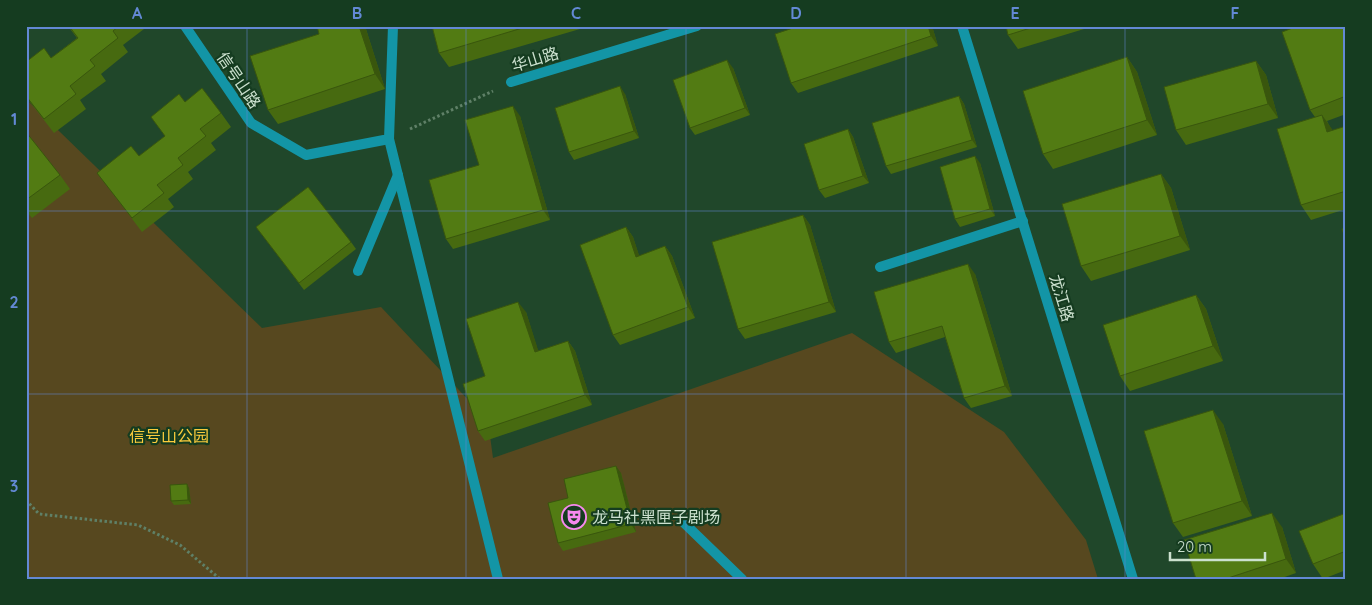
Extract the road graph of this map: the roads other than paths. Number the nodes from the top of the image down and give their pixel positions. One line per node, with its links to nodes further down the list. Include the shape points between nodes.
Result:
1 (184, 26): 6 (street, 信号山路, via 251,123 306,155)
2 (393, 26): 6 (street)
3 (697, 26): 5 (street, 华山路)
4 (962, 26): 8 (street, 龙江路)
5 (512, 82)
6 (389, 139): 7 (street)
7 (398, 174): 10 (street); 12 (street)
8 (1023, 221): 9 (street); 14 (street, 龙江路)
9 (880, 267)
10 (358, 271)
11 (681, 520): 13 (street)
12 (498, 579)
13 (742, 579)
14 (1133, 579)

